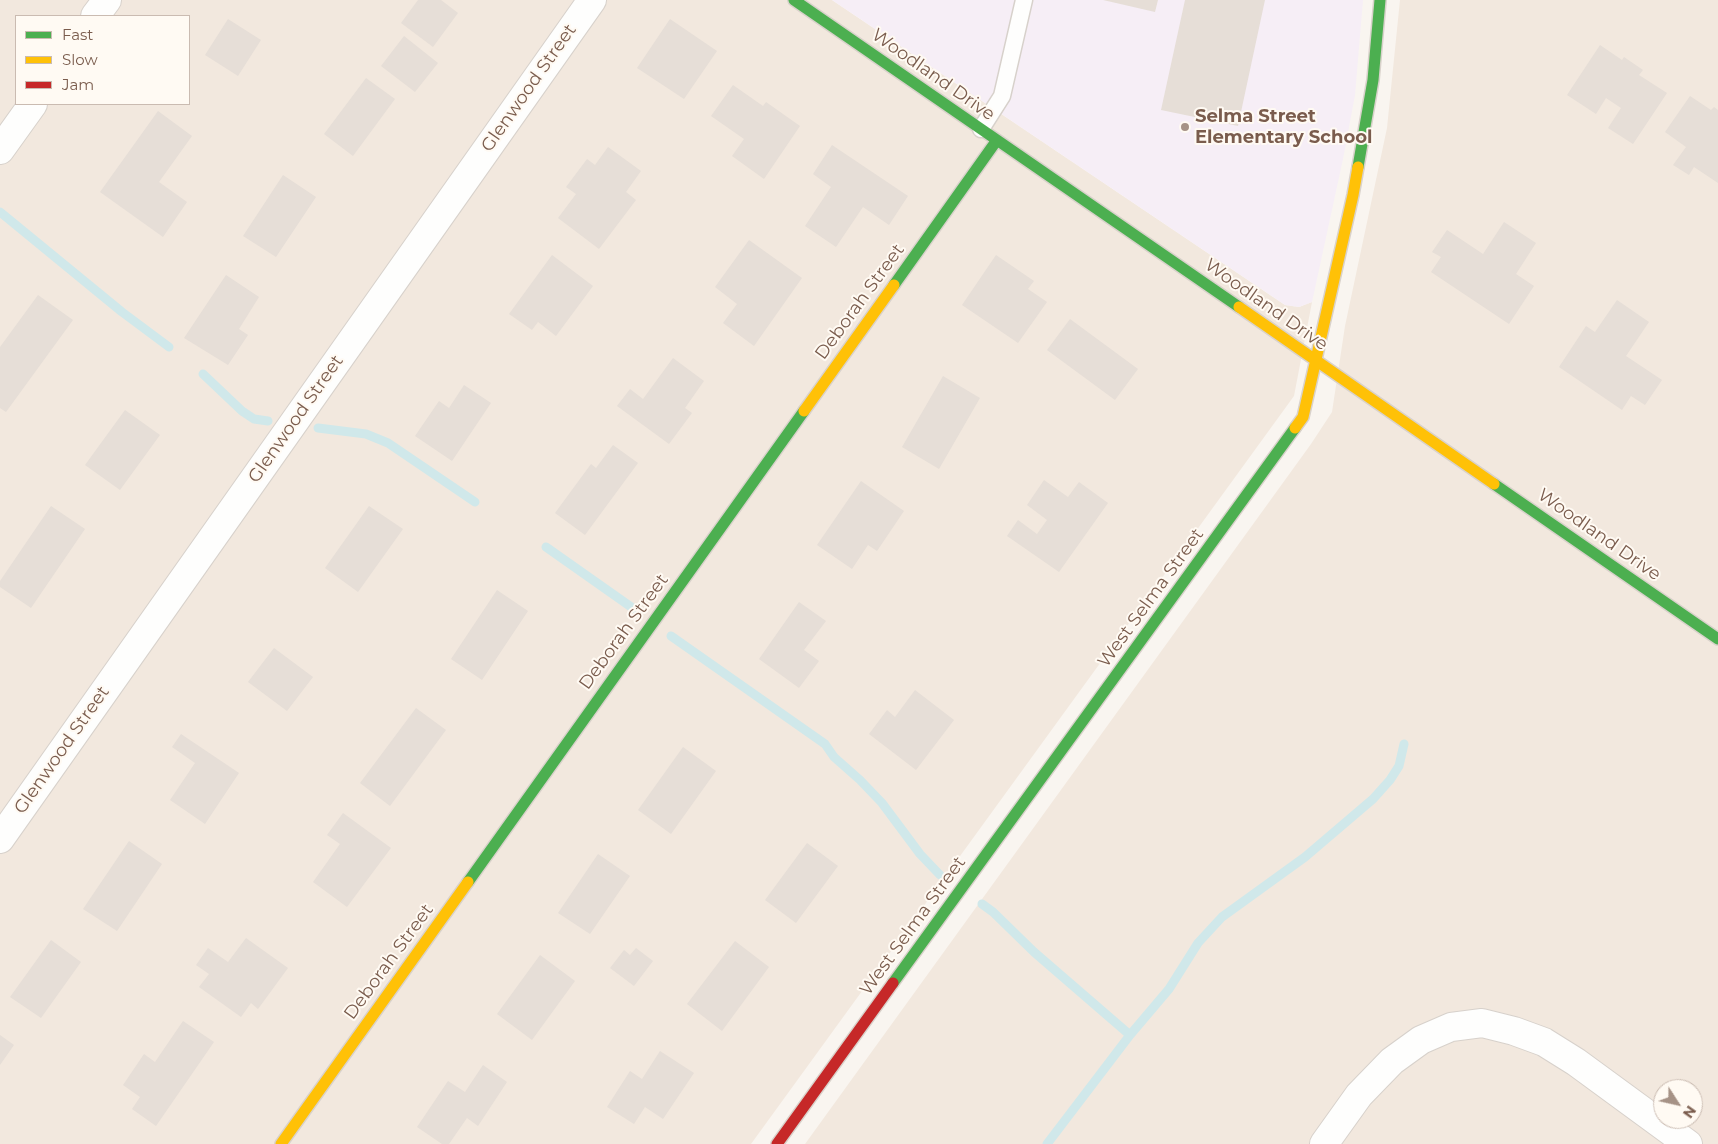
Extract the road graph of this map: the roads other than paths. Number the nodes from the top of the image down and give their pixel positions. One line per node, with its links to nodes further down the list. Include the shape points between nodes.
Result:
1 (107, 0): 6 (street)
2 (592, 0): 13 (street, Glenwood Street)
3 (794, 0): 8 (street, Woodland Drive)
4 (1024, 0): 8 (lane, via 1002,96)
5 (1380, 0): 11 (street, West Selma Street, via 1373,80 1353,195)
6 (96, 15)
7 (32, 105): 10 (street)
8 (981, 129): 9 (street, Woodland Drive)
9 (997, 140): 11 (street, Woodland Drive); 14 (street, Deborah Street)
10 (0, 150)
11 (1316, 360): 12 (street, Woodland Drive); 15 (street, West Selma Street, via 1303,417)
12 (1718, 639)
13 (0, 839)
14 (280, 1144)
15 (777, 1144)
16 (1324, 1144): 17 (street, via 1359,1095 1392,1061 1421,1040 1451,1028 1482,1023 1544,1042)
17 (1688, 1144)

